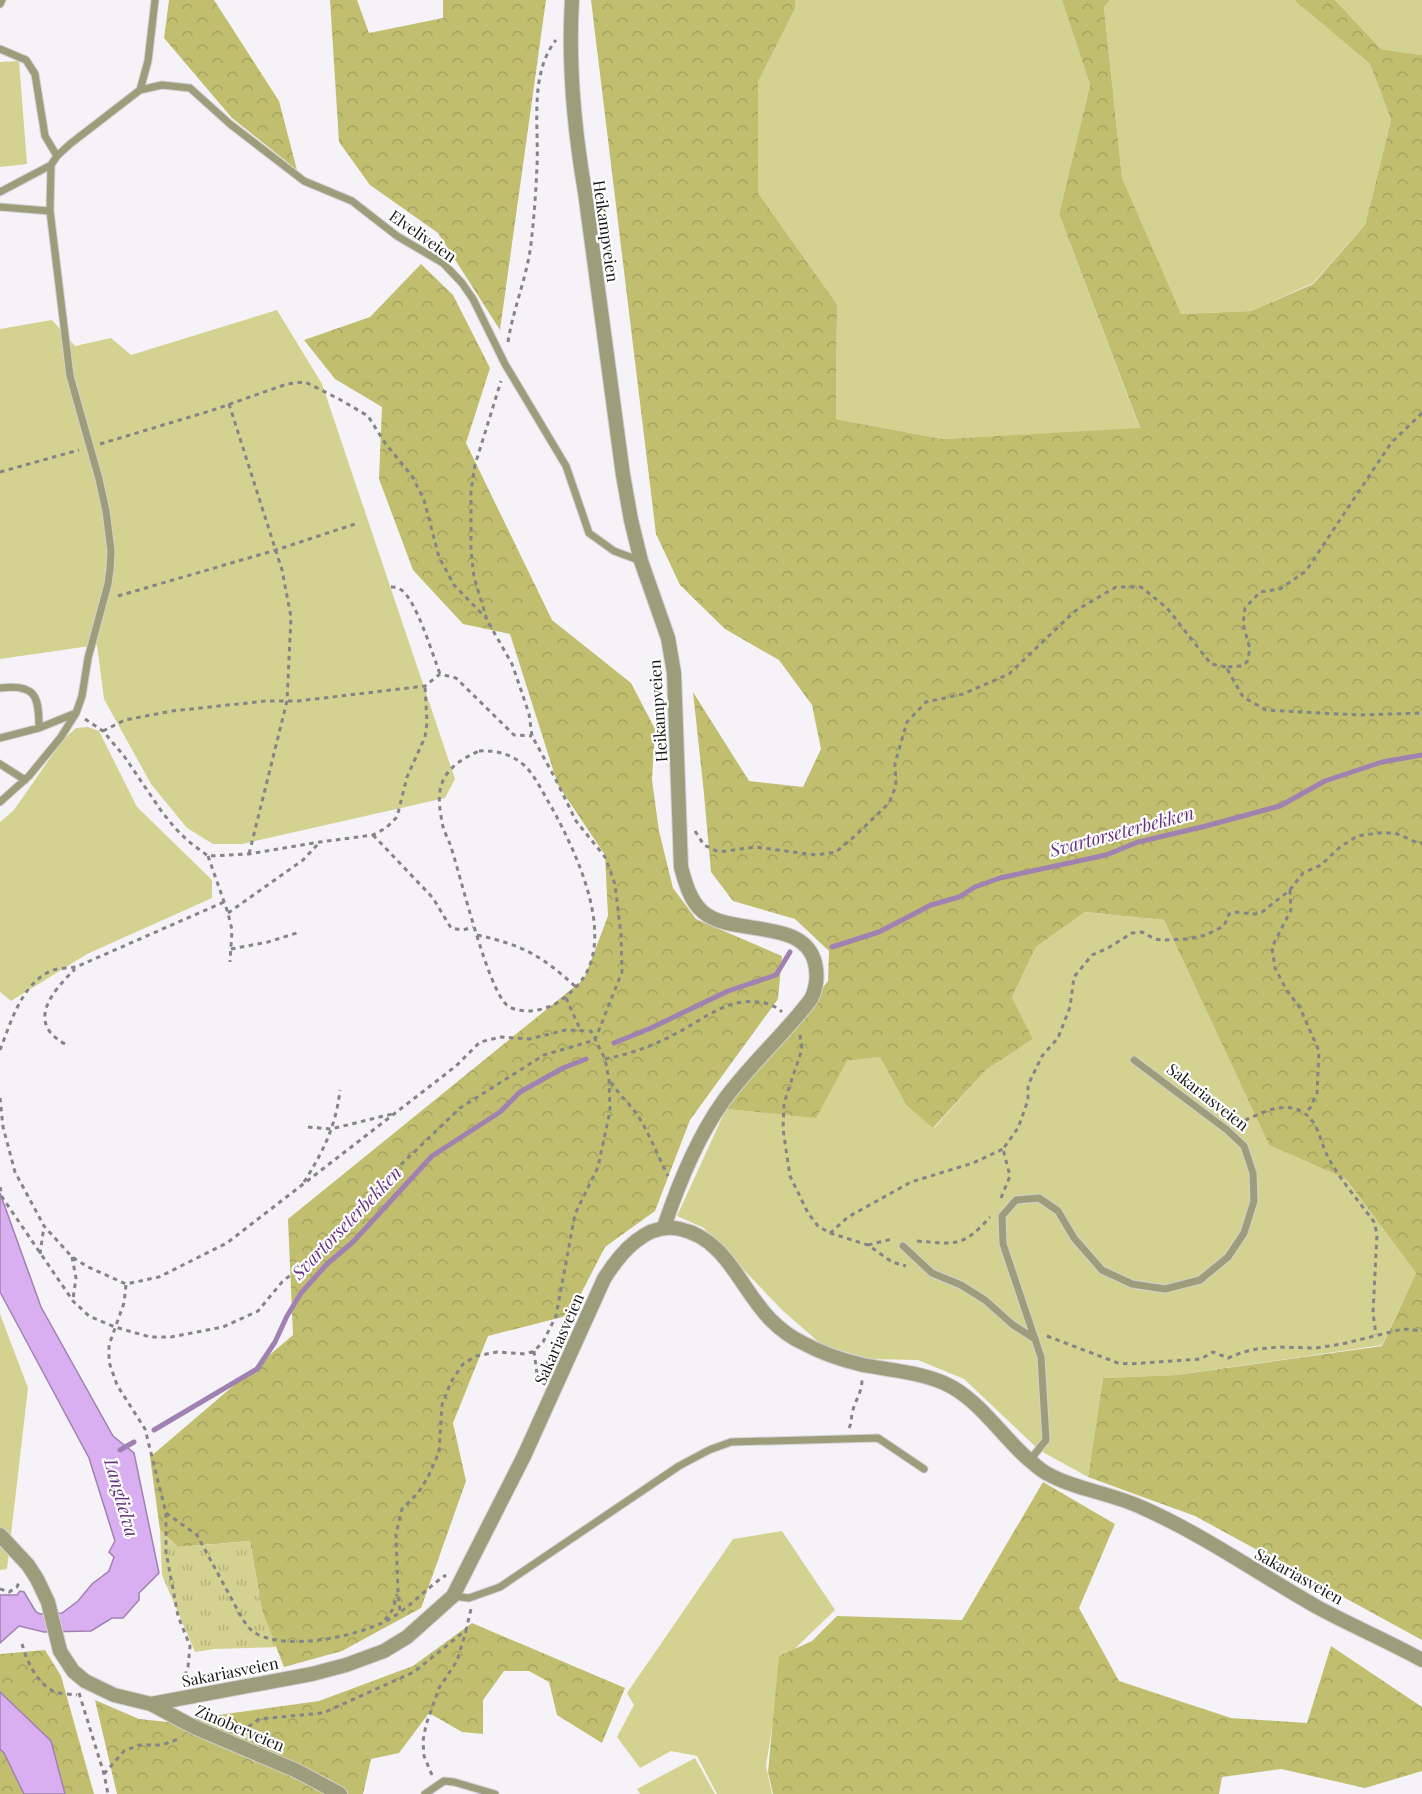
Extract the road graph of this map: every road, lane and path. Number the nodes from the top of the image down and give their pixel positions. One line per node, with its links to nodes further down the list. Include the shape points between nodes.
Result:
1 (155, 0): 4 (lane, via 148,61)
2 (572, 0): 16 (street, Heikampveien, via 571,90 577,146 623,475)
3 (0, 50): 5 (lane, via 26,60 35,74 45,136)
4 (140, 90): 5 (lane, Elveliveien); 16 (lane, Elveliveien, via 162,85 190,88 304,181 352,201 398,236 443,263 473,299 566,466 590,533 614,551)
5 (57, 156): 6 (lane, Elveliveien)
6 (51, 165): 7 (lane, Elveliveien); 9 (lane)
7 (0, 192)
8 (0, 207): 9 (lane)
9 (50, 211): 12 (lane, via 70,376)
10 (229, 404): 12 (path); 15 (path); 19 (path, via 287,384 305,382 368,416 412,476 424,500 439,558 454,585)
11 (1422, 413): 20 (path, via 1391,443 1306,571 1280,589 1260,592 1245,608 1243,624 1250,649 1247,662)
12 (90, 447): 13 (path); 18 (lane, via 110,542)
13 (0, 472)
14 (355, 524): 15 (path)
15 (276, 550): 18 (path); 24 (path, via 291,617)
16 (641, 561): 33 (street, Heikampveien, via 668,638 674,673)
17 (391, 587): 21 (path, via 400,589 410,599)
18 (104, 599): 25 (lane)
19 (487, 620)
20 (1226, 667): 26 (path, via 1243,696 1266,710 1359,715); 33 (path, via 1210,664 1167,608 1141,587 1116,587 1075,611 1009,674 963,694 926,702 907,722 895,764 896,786 889,803 836,852 816,855 755,847 719,852 704,845)
21 (440, 675): 22 (path); 52 (path, via 456,678 514,735 532,736 576,821 605,857 615,884 622,972)
22 (425, 686): 24 (path); 34 (path, via 427,723 423,745 407,777 397,818)
23 (0, 688): 27 (lane, via 20,687 33,694 39,704)
24 (287, 701): 28 (path, via 172,711 125,720); 37 (path)
25 (76, 712): 27 (lane); 28 (path); 31 (lane)
26 (1422, 713)
27 (39, 728): 29 (lane)
28 (103, 731): 38 (path, via 175,828)
29 (0, 738)
30 (0, 764): 31 (lane)
31 (25, 780): 32 (lane)
32 (0, 802)
33 (679, 808): 50 (street, Heikampveien, via 681,867 690,893 702,911 721,922 783,933 802,944 814,958 814,992)
34 (373, 835): 35 (path); 42 (path, via 433,898 451,928)
35 (320, 842): 37 (path); 41 (path, via 303,860)
36 (1422, 843): 39 (path, via 1395,833 1357,836 1321,865 1303,873)
37 (249, 854): 38 (path)
38 (208, 856): 40 (path)
39 (1290, 890): 60 (path, via 1291,910 1272,947 1275,968 1300,1008 1319,1051 1317,1093); 65 (path, via 1262,912 1229,914 1224,926 1206,935 1162,940 1142,932 1132,933 1092,955 1074,977 1070,1006 1058,1038 1037,1066 1028,1085 1028,1100 1018,1128)
40 (224, 902): 41 (path); 47 (path)
41 (228, 913): 45 (path)
42 (474, 927): 44 (path); 48 (path, via 444,830 440,790 446,774 465,757 479,751 501,752 525,767 543,793 571,842 588,890 595,945 592,962)
43 (300, 932): 45 (path)
44 (477, 935): 48 (path, via 530,952); 49 (path, via 497,990 508,1006 526,1012 549,1007)
45 (231, 949): 46 (path)
46 (230, 962)
47 (76, 967): 53 (path, via 45,1008 48,1030); 54 (path, via 53,970 32,983)
48 (576, 987): 49 (path)
49 (565, 997): 51 (path)
50 (792, 1023): 55 (path, via 778,1008 765,1003 732,1004 635,1053); 68 (street, Heikampveien, via 722,1102); 73 (path, via 799,1030 802,1049 784,1103 785,1150 790,1176 808,1213)
51 (580, 1029): 52 (path, via 591,1031); 61 (path, via 529,1039 501,1037 480,1042 456,1066)
52 (595, 1040): 55 (path); 82 (path, via 543,1055 460,1108 282,1282 258,1311 223,1327 171,1337 150,1337)
53 (65, 1044)
54 (0, 1050)
55 (605, 1059): 57 (path)
56 (1134, 1060): 64 (lane, Sakariasveien)
57 (609, 1080): 68 (path, via 636,1113); 87 (path, via 610,1111 598,1167 575,1214 556,1316)
58 (340, 1090): 63 (path)
59 (0, 1098): 71 (path, via 15,1172)
60 (1305, 1113): 64 (path, via 1282,1107 1267,1110); 85 (path, via 1333,1166 1374,1222)
61 (393, 1114): 63 (path); 66 (path)
62 (308, 1127): 63 (path)
63 (332, 1129): 66 (path)
64 (1227, 1130): 86 (lane, Sakariasveien, via 1244,1146 1253,1173 1254,1201 1244,1233 1228,1257 1200,1280 1165,1289 1132,1284 1102,1270 1074,1238 1058,1211 1039,1198 1016,1200 1002,1216 1003,1244)
65 (1003, 1149): 69 (path, via 1010,1176); 73 (path, via 973,1163 911,1182 848,1217)
66 (302, 1186): 80 (path, via 227,1243 159,1277)
67 (0, 1187): 77 (path, via 2,1197)
68 (676, 1194): 72 (street, Heikampveien)
69 (1000, 1202)
70 (996, 1210): 74 (path, via 977,1231 957,1243)
71 (44, 1226): 77 (path); 78 (path)
72 (664, 1227): 88 (street, Sakariasveien, via 692,1232 722,1252 771,1320 785,1332 813,1348); 89 (street, Sakariasveien, via 630,1245 613,1264)
73 (830, 1233): 76 (path)
74 (915, 1241)
75 (902, 1242): 76 (path); 86 (lane, via 932,1273 985,1300)
76 (868, 1245): 79 (path, via 892,1262)
77 (40, 1254): 81 (path)
78 (72, 1257): 80 (path); 81 (path, via 76,1278)
79 (911, 1268)
80 (126, 1284): 82 (path)
81 (73, 1301): 82 (path, via 89,1316)
82 (116, 1327): 93 (path, via 109,1345 109,1362 117,1385 144,1429)
83 (1039, 1331): 85 (path, via 1054,1340 1129,1364 1201,1359 1213,1352 1228,1358 1246,1351 1280,1347 1316,1348)
84 (1422, 1331): 85 (path, via 1402,1329)
85 (1376, 1335)
86 (1035, 1339): 91 (lane, Sakariasveien, via 1041,1357 1046,1440)
87 (534, 1351): 89 (path, via 537,1374); 98 (path, via 476,1356 463,1364 451,1382 442,1405 439,1452 418,1493 402,1509 396,1534)
88 (864, 1365): 90 (path, via 862,1390 852,1414); 91 (street, Sakariasveien, via 926,1378 955,1390)
89 (550, 1398): 96 (street, Sakariasveien)
90 (849, 1439): 92 (lane, via 878,1438); 100 (lane, via 720,1445 649,1485 500,1587)
91 (1030, 1461): 105 (street, Sakariasveien, via 1044,1473 1121,1498 1172,1522 1319,1608)
92 (924, 1469)
93 (166, 1513): 102 (path, via 197,1535 243,1620 265,1638 315,1641); 108 (path, via 166,1552 178,1616 190,1646 182,1685)
94 (0, 1535): 95 (street, Zinoberveien)
95 (28, 1565): 97 (path, via 17,1587 9,1592); 106 (street, Zinoberveien, via 45,1594 60,1651)
96 (466, 1571): 99 (street, Sakariasveien); 101 (path, via 449,1573)
97 (0, 1588)
98 (398, 1592): 101 (path); 102 (path)
99 (453, 1596): 100 (lane); 108 (street, Sakariasveien, via 407,1637 384,1651 346,1665)
100 (470, 1598): 103 (path)
101 (400, 1612): 102 (path)
102 (384, 1622)
103 (466, 1630): 111 (path, via 414,1672 323,1713 259,1719); 113 (path, via 457,1661 439,1688 423,1741 424,1756)
104 (22, 1644): 107 (path, via 27,1662 38,1678 53,1690)
105 (1422, 1660)
106 (73, 1671): 107 (path); 109 (street, Zinoberveien, via 98,1688)
107 (79, 1696): 112 (path)
108 (170, 1700): 109 (street, Sakariasveien)
109 (151, 1704): 110 (street, Zinoberveien)
110 (194, 1727): 111 (street, Zinoberveien); 112 (path, via 162,1745 139,1745 124,1751)
111 (229, 1741): 115 (street, Zinoberveien)
112 (104, 1774): 114 (path)
113 (437, 1785): 116 (lane); 117 (lane, via 454,1782)
114 (108, 1794)
115 (340, 1794)
116 (425, 1794)
117 (495, 1794)

